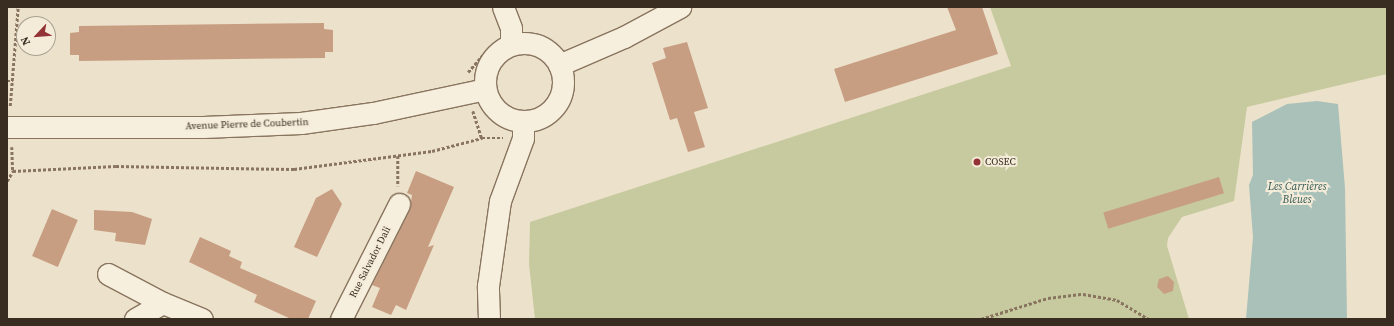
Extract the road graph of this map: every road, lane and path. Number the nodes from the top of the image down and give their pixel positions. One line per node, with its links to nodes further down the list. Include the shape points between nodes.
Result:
1 (18, 7): 7 (path)
2 (503, 7): 4 (street, via 511,28)
3 (680, 7): 5 (street, via 624,37)
4 (511, 44): 5 (street, via 539,45); 8 (street, via 499,51 490,62 485,75)
5 (560, 64): 10 (street, via 563,84 558,104 548,114)
6 (7, 81): 7 (path)
7 (13, 81): 9 (path)
8 (485, 89): 9 (street, Avenue Pierre de Coubertin, via 373,113 301,123 203,127); 10 (street, via 498,112)
9 (9, 126): 12 (path)
10 (523, 130): 11 (path); 20 (street, via 500,201 488,286)
11 (398, 156): 12 (path, via 294,169 116,166); 14 (path)
12 (13, 171): 13 (path)
13 (7, 181)
14 (399, 204): 19 (street, Rue Salvador Dali)
15 (108, 274): 16 (street)
16 (164, 304): 17 (street); 18 (street)
17 (135, 319)
18 (202, 319)
19 (341, 319)
20 (489, 319)
21 (981, 319): 22 (path, via 1048,298 1083,294 1117,300)
22 (1149, 319)

